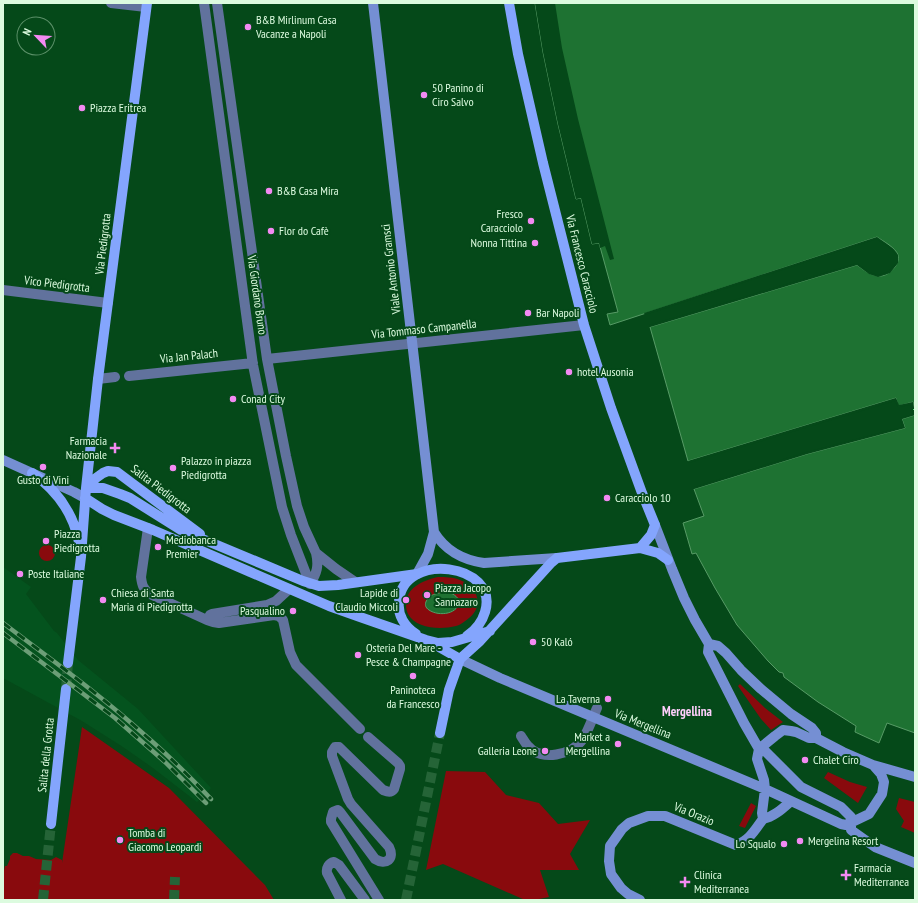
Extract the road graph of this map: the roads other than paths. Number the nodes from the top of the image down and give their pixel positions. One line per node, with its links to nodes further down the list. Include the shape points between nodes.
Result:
1 (111, 3): 6 (street)
2 (204, 3): 12 (street, Via Giordano Bruno)
3 (217, 3): 11 (street)
4 (373, 3): 10 (street, Viale Antonio Gramsci)
5 (509, 3): 9 (main road, Via Francesco Caracciolo, via 543,163)
6 (147, 5): 8 (main road, Via Piedigrotta)
7 (3, 290): 8 (street, Vico Piedigrotta)
8 (108, 303): 15 (main road, Via Piedigrotta)
9 (584, 325): 10 (street, Via Tommaso Campanella); 23 (main road, Via Francesco Caracciolo)
10 (412, 343): 11 (street, Via Tommaso Campanella); 25 (street, Viale Antonio Gramsci)
11 (266, 359): 28 (street, via 297,506)
12 (253, 362): 13 (street, Via Jan Palach); 34 (street, Via Giordano Bruno, via 284,512)
13 (129, 376)
14 (115, 377): 15 (street)
15 (98, 379): 19 (main road, Via Piedigrotta)
16 (3, 460): 17 (street)
17 (32, 473): 18 (street); 29 (main road, via 49,486 64,504 74,525)
18 (62, 487): 19 (street, Salita Piedigrotta); 20 (street)
19 (86, 488): 20 (main road, Via Piedigrotta); 21 (main road, Salita Piedigrotta, via 107,489); 26 (main road, Salita Piedigrotta, via 103,473 118,473)
20 (85, 498): 22 (main road, via 102,509); 29 (main road, Via Piedigrotta)
21 (137, 503): 22 (main road, via 140,508 138,514 132,518); 26 (main road, Salita Piedigrotta, via 181,530)
22 (124, 518): 24 (main road)
23 (655, 525): 27 (main road, via 651,535); 31 (street, Via Francesco Caracciolo)
24 (148, 528): 35 (main road); 37 (street, via 141,577 145,590)
25 (434, 532): 30 (street, via 454,553 484,563); 32 (street, via 428,554)
26 (220, 547): 34 (main road, Salita Piedigrotta)
27 (640, 548): 30 (main road); 31 (main road, via 658,553)
28 (316, 553): 33 (street); 34 (street, via 317,569 314,577)
29 (81, 554): 43 (main road)
30 (557, 558): 38 (main road)
31 (668, 560): 41 (street, Via Francesco Caracciolo, via 684,598)
32 (417, 574): 33 (main road); 36 (main road, via 437,569 464,572 480,585 486,594); 40 (main road, via 403,588 398,607 408,628)
33 (355, 582): 34 (main road, via 325,586)
34 (306, 583)
35 (294, 591): 37 (street, via 271,604 212,614); 40 (main road, via 342,611)
36 (487, 604): 38 (main road); 39 (main road, via 480,623 474,631)
37 (207, 620): 47 (street, via 218,623 279,616 283,620 290,652 296,665)
38 (491, 630): 39 (main road); 42 (main road)
39 (463, 638): 40 (main road, via 444,643)
40 (426, 640): 42 (main road, Via Mergellina)
41 (709, 644): 51 (street, via 718,646 761,690 812,728 816,732); 52 (street, Via Francesco Caracciolo, via 708,652)
42 (460, 659): 46 (street, Via Mergellina); 48 (main road, via 449,690)
43 (68, 664)
44 (66, 689): 59 (main road, Salita della Grotta)
45 (597, 708): 46 (street)
46 (593, 718): 49 (street, via 583,740 573,749 559,754 548,756 536,752 528,747); 55 (street, Via Mergellina)
47 (360, 729)
48 (440, 733)
49 (521, 736)
50 (368, 737): 63 (street, via 400,766 392,791 383,790 339,747 335,747 332,756 348,799 389,847 390,858 385,862 375,859 338,810 333,812 331,822)
51 (816, 738): 52 (street, via 783,730); 53 (street)
52 (759, 749): 55 (street, Via Francesco Caracciolo, via 757,759); 58 (street, via 801,787 841,807 851,817)
53 (873, 765): 54 (street); 58 (street, via 884,782 882,794 869,814)
54 (915, 777)
55 (765, 789): 56 (street, Via Mergellina); 57 (street)
56 (791, 801): 57 (street, Via Orazio); 58 (street, Via Mergellina, via 841,824)
57 (763, 819): 64 (street, Via Orazio, via 747,840 736,845 665,816 648,816 629,822 610,846 609,861 611,874 621,888)
58 (851, 822): 60 (street, via 851,830 875,847)
59 (51, 824)
60 (915, 864)
61 (341, 900): 62 (street, via 326,870 334,862 339,864)
62 (365, 900)
63 (379, 900)
64 (640, 900)

